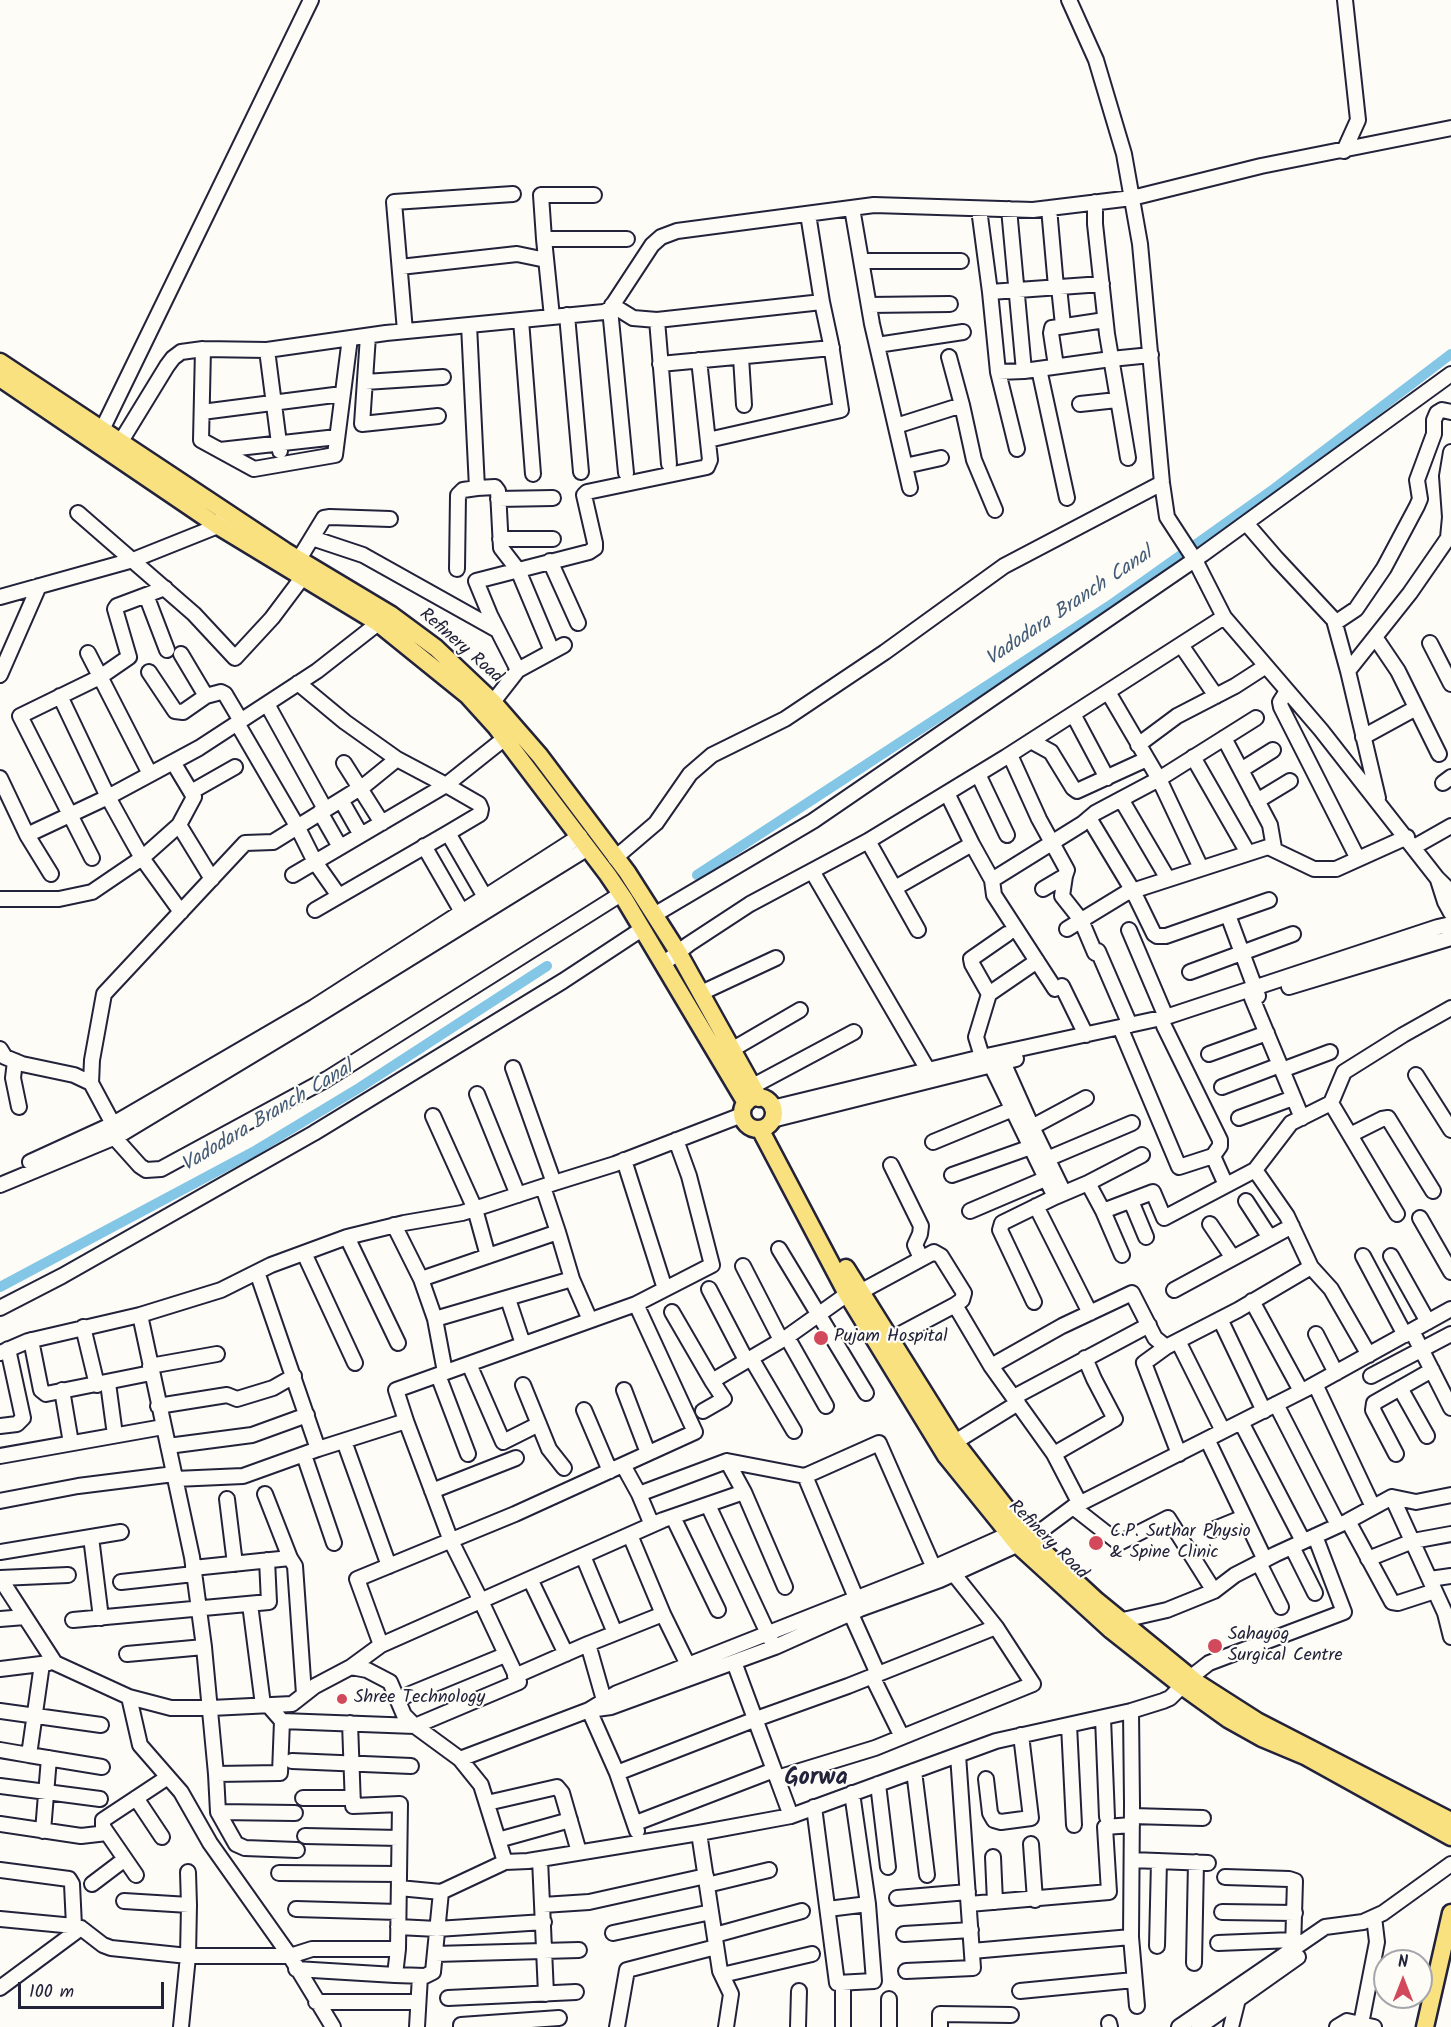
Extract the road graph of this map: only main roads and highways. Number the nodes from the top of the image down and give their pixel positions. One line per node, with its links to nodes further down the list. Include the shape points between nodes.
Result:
1 (0, 362): 3 (main road, Refinery Road)
2 (0, 378): 3 (main road, Refinery Road)
3 (99, 436): 4 (main road, Refinery Road)
4 (222, 519): 5 (main road, Refinery Road, via 299,559); 5 (main road, Refinery Road, via 302,578)
5 (384, 618): 6 (main road, Refinery Road); 6 (main road, Refinery Road, via 436,648 493,702)
6 (502, 727): 7 (main road, Refinery Road, via 584,842); 7 (main road, Refinery Road, via 540,756)
7 (615, 866): 8 (main road, Refinery Road, via 678,952 733,1049); 8 (main road, Refinery Road, via 621,894)
8 (759, 1110): 9 (main road, Refinery Road)
9 (855, 1291): 10 (main road, Refinery Road, via 891,1339); 10 (main road, Refinery Road, via 946,1456)
10 (1019, 1536): 11 (main road, Refinery Road, via 1097,1600 1117,1625)
11 (1186, 1682): 12 (main road, Refinery Road); 13 (main road, Refinery Road, via 1240,1726 1305,1756)
12 (1451, 1821)
13 (1451, 1837)
14 (1451, 1913): 15 (main road)
15 (1449, 1932): 16 (main road)
16 (1425, 2027)

